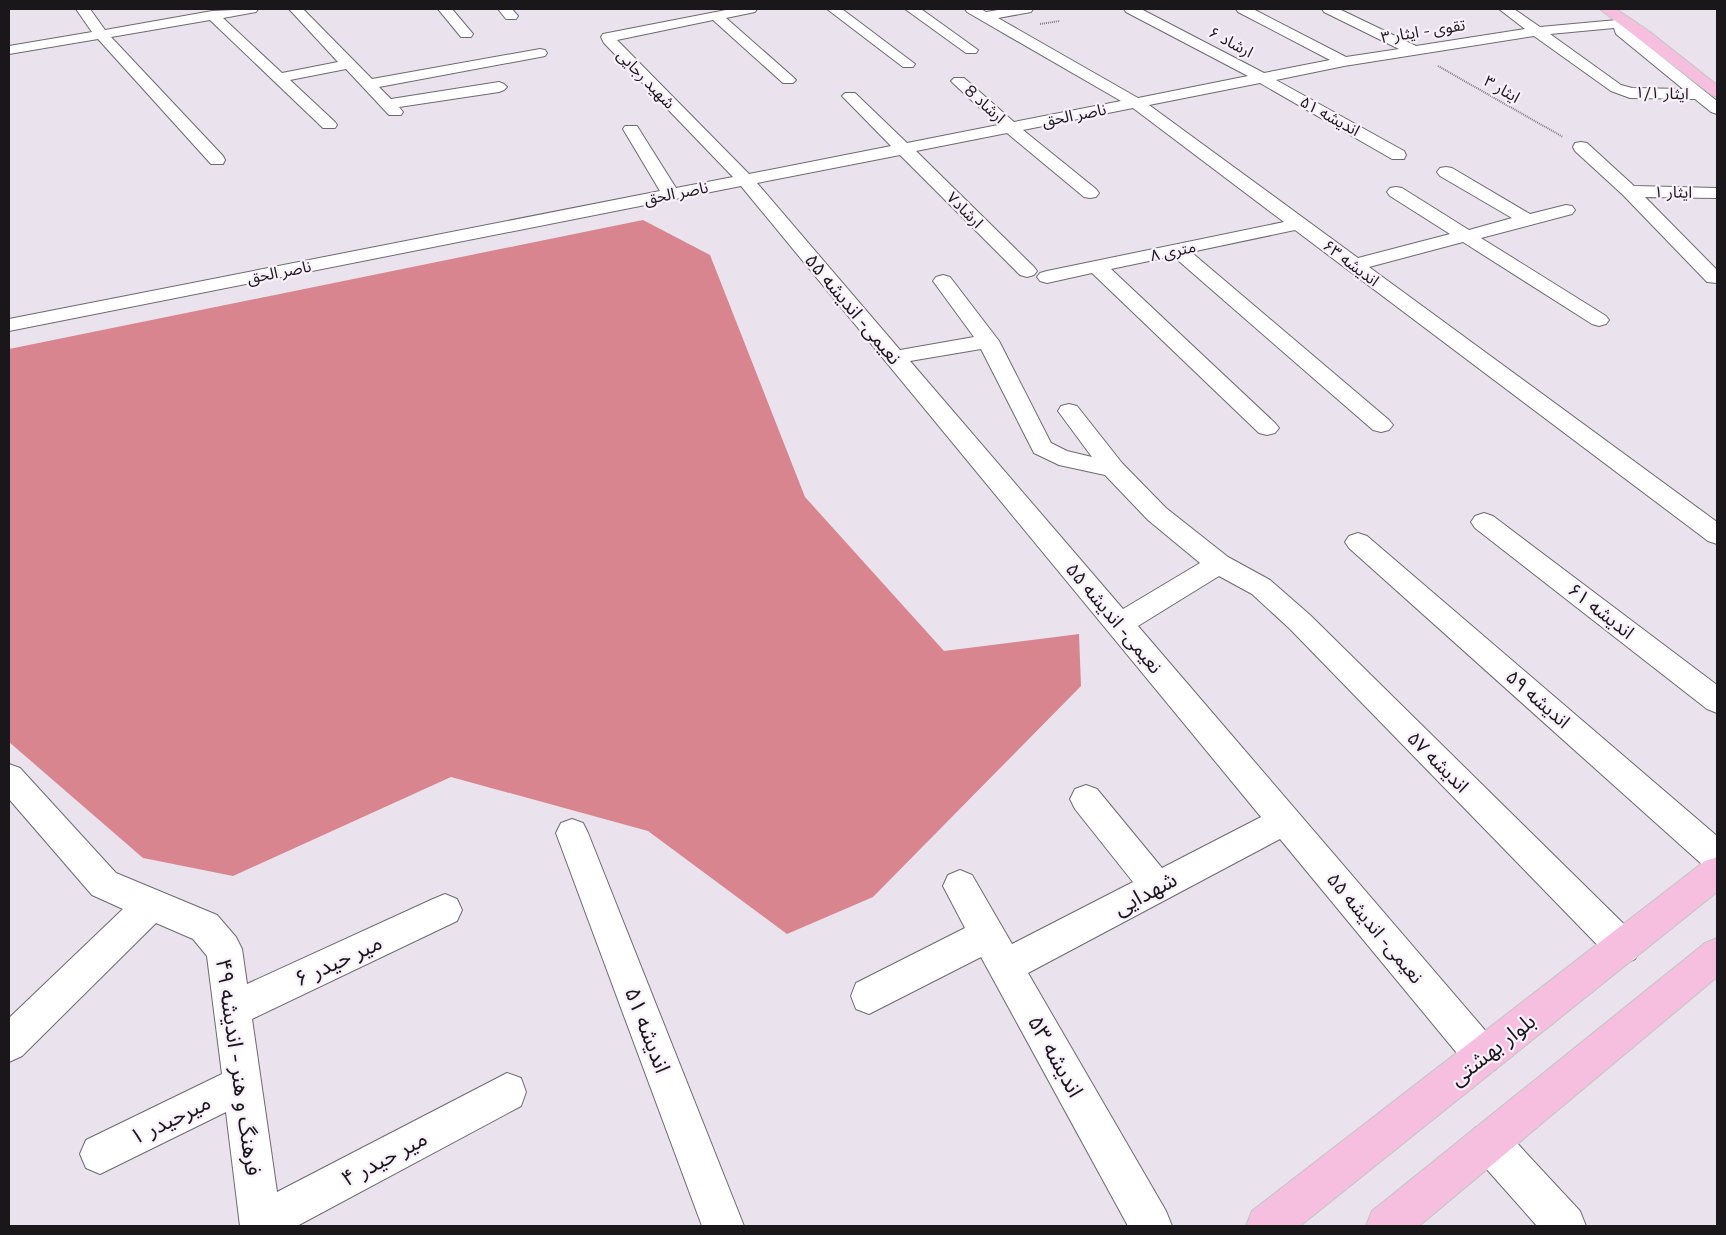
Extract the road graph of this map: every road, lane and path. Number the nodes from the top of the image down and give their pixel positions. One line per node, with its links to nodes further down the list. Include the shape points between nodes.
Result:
1 (83, 9): 21 (street)
2 (251, 9): 16 (street)
3 (296, 9): 29 (street)
4 (445, 9): 22 (street)
5 (750, 9): 17 (street, شهید رجایی)
6 (834, 9): 30 (street)
7 (912, 9): 25 (street)
8 (1026, 9): 14 (street)
9 (1131, 9): 32 (street, ارشاد ۶)
10 (1242, 9): 28 (street)
11 (1329, 9): 26 (street)
12 (1506, 9): 20 (street)
13 (1607, 9): 18 (main road)
14 (978, 12): 40 (street, اندیشه ۶۳)
15 (655, 14): 19 (street)
16 (212, 15): 21 (street); 31 (street)
17 (716, 16): 19 (street, شهید رجایی); 33 (street)
18 (1629, 16): 20 (street, تقوی - ایثار ۳); 23 (main road); 37 (main road); 38 (street, via 1622,31)
19 (668, 25): 50 (street, شهید رجایی, via 608,37)
20 (1539, 31): 26 (street, تقوی - ایثار ۳); 38 (street, ایثار ۱/۱, via 1623,91)
21 (101, 34): 24 (street); 48 (street)
22 (466, 34)
23 (1678, 43)
24 (9, 50)
25 (971, 50)
26 (1412, 50): 28 (street, تقوی - ایثار ۳); 45 (path, ایثار ۳)
27 (540, 53): 35 (street)
28 (1344, 62): 32 (street, ناصر الحق)
29 (349, 64): 31 (street); 35 (street)
30 (908, 64)
31 (279, 78): 42 (street)
32 (1262, 78): 40 (street, ناصر الحق); 47 (street, اندیشه ۵۱)
33 (788, 80)
34 (958, 80): 43 (street, ارشاد 8)
35 (368, 84): 36 (street, via 391,108)
36 (499, 87)
37 (1717, 92)
38 (1700, 94): 41 (street)
39 (850, 96): 46 (street, ارشاد۷)
40 (1136, 103): 43 (street, ناصر الحق); 58 (street, اندیشه ۶۳)
41 (1717, 109)
42 (329, 125)
43 (1010, 128): 46 (street, ناصر الحق); 53 (street, ارشاد 8)
44 (631, 129): 55 (street)
45 (1581, 147): 51 (street)
46 (903, 149): 50 (street, ناصر الحق); 63 (street, ارشاد۷)
47 (1398, 155)
48 (217, 160)
49 (1446, 172): 57 (street)
50 (745, 180): 55 (street, ناصر الحق); 70 (street, نعیمی- اندیشه ۵۵)
51 (1629, 191): 54 (street, ایثار ۱); 65 (street)
52 (1396, 192): 59 (street)
53 (1090, 193)
54 (1717, 193)
55 (671, 194): 68 (street, ناصر الحق)
56 (1566, 210): 57 (street)
57 (1528, 220): 59 (street)
58 (1299, 224): 60 (street, ۸ متری); 61 (street, اندیشه ۶۳)
59 (1466, 236): 61 (street); 67 (street)
60 (1177, 250): 62 (street, ۸ متری); 72 (street)
61 (1354, 265): 76 (street, اندیشه ۶۳)
62 (1097, 267): 64 (street, ۸ متری); 73 (street)
63 (1027, 271)
64 (1047, 277)
65 (1714, 278)
66 (943, 281): 69 (street)
67 (1598, 320)
68 (9, 325)
69 (988, 341): 70 (street); 74 (street, via 1042,448 1053,456)
70 (894, 357): 79 (street, نعیمی- اندیشه ۵۵)
71 (1069, 411): 74 (street, اندیشه ۵۷)
72 (1380, 425)
73 (1267, 428)
74 (1113, 469): 78 (street, اندیشه ۵۷, via 1157,514)
75 (1484, 522): 80 (street, اندیشه ۶۱)
76 (1717, 535)
77 (1358, 542): 85 (street, اندیشه ۵۹)
78 (1218, 564): 79 (street); 91 (street, اندیشه ۵۷, via 1261,587 1300,622)
79 (1119, 624): 83 (street, نعیمی- اندیشه ۵۵)
80 (1717, 701)
81 (9, 777): 89 (street, فرهنگ و هنر - اندیشه ۴۹, via 104,884)
82 (1086, 799): 88 (street)
83 (1284, 821): 88 (street, شهدایی); 97 (street, نعیمی- اندیشه ۵۵)
84 (572, 833): 103 (street, اندیشه ۵۱)
85 (1717, 856)
86 (1717, 872): 91 (main road, بلوار بهشتی)
87 (960, 886): 92 (street, اندیشه ۵۳)
88 (1157, 887): 92 (street, شهدایی)
89 (152, 904): 95 (street, فرهنگ و هنر - اندیشه ۴۹, via 204,927 224,949); 96 (street)
90 (445, 910): 95 (street, میر حیدر ۶)
91 (1623, 947): 97 (main road, بلوار بهشتی)
92 (997, 951): 94 (street, شهدایی); 104 (street, اندیشه ۵۳)
93 (1717, 955): 100 (main road)
94 (869, 996)
95 (231, 1010): 98 (street, فرهنگ و هنر - اندیشه ۴۹)
96 (9, 1043)
97 (1483, 1056): 105 (main road, بلوار بهشتی)
98 (241, 1085): 101 (street, میرحیدر ۱); 102 (street, فرهنگ و هنر - اندیشه ۴۹)
99 (507, 1092): 102 (street, میر حیدر ۴)
100 (1489, 1142): 106 (main road); 107 (street)
101 (100, 1154)
102 (261, 1225)
103 (723, 1226)
104 (1151, 1226)
105 (1267, 1226)
106 (1387, 1226)
107 (1565, 1226)

